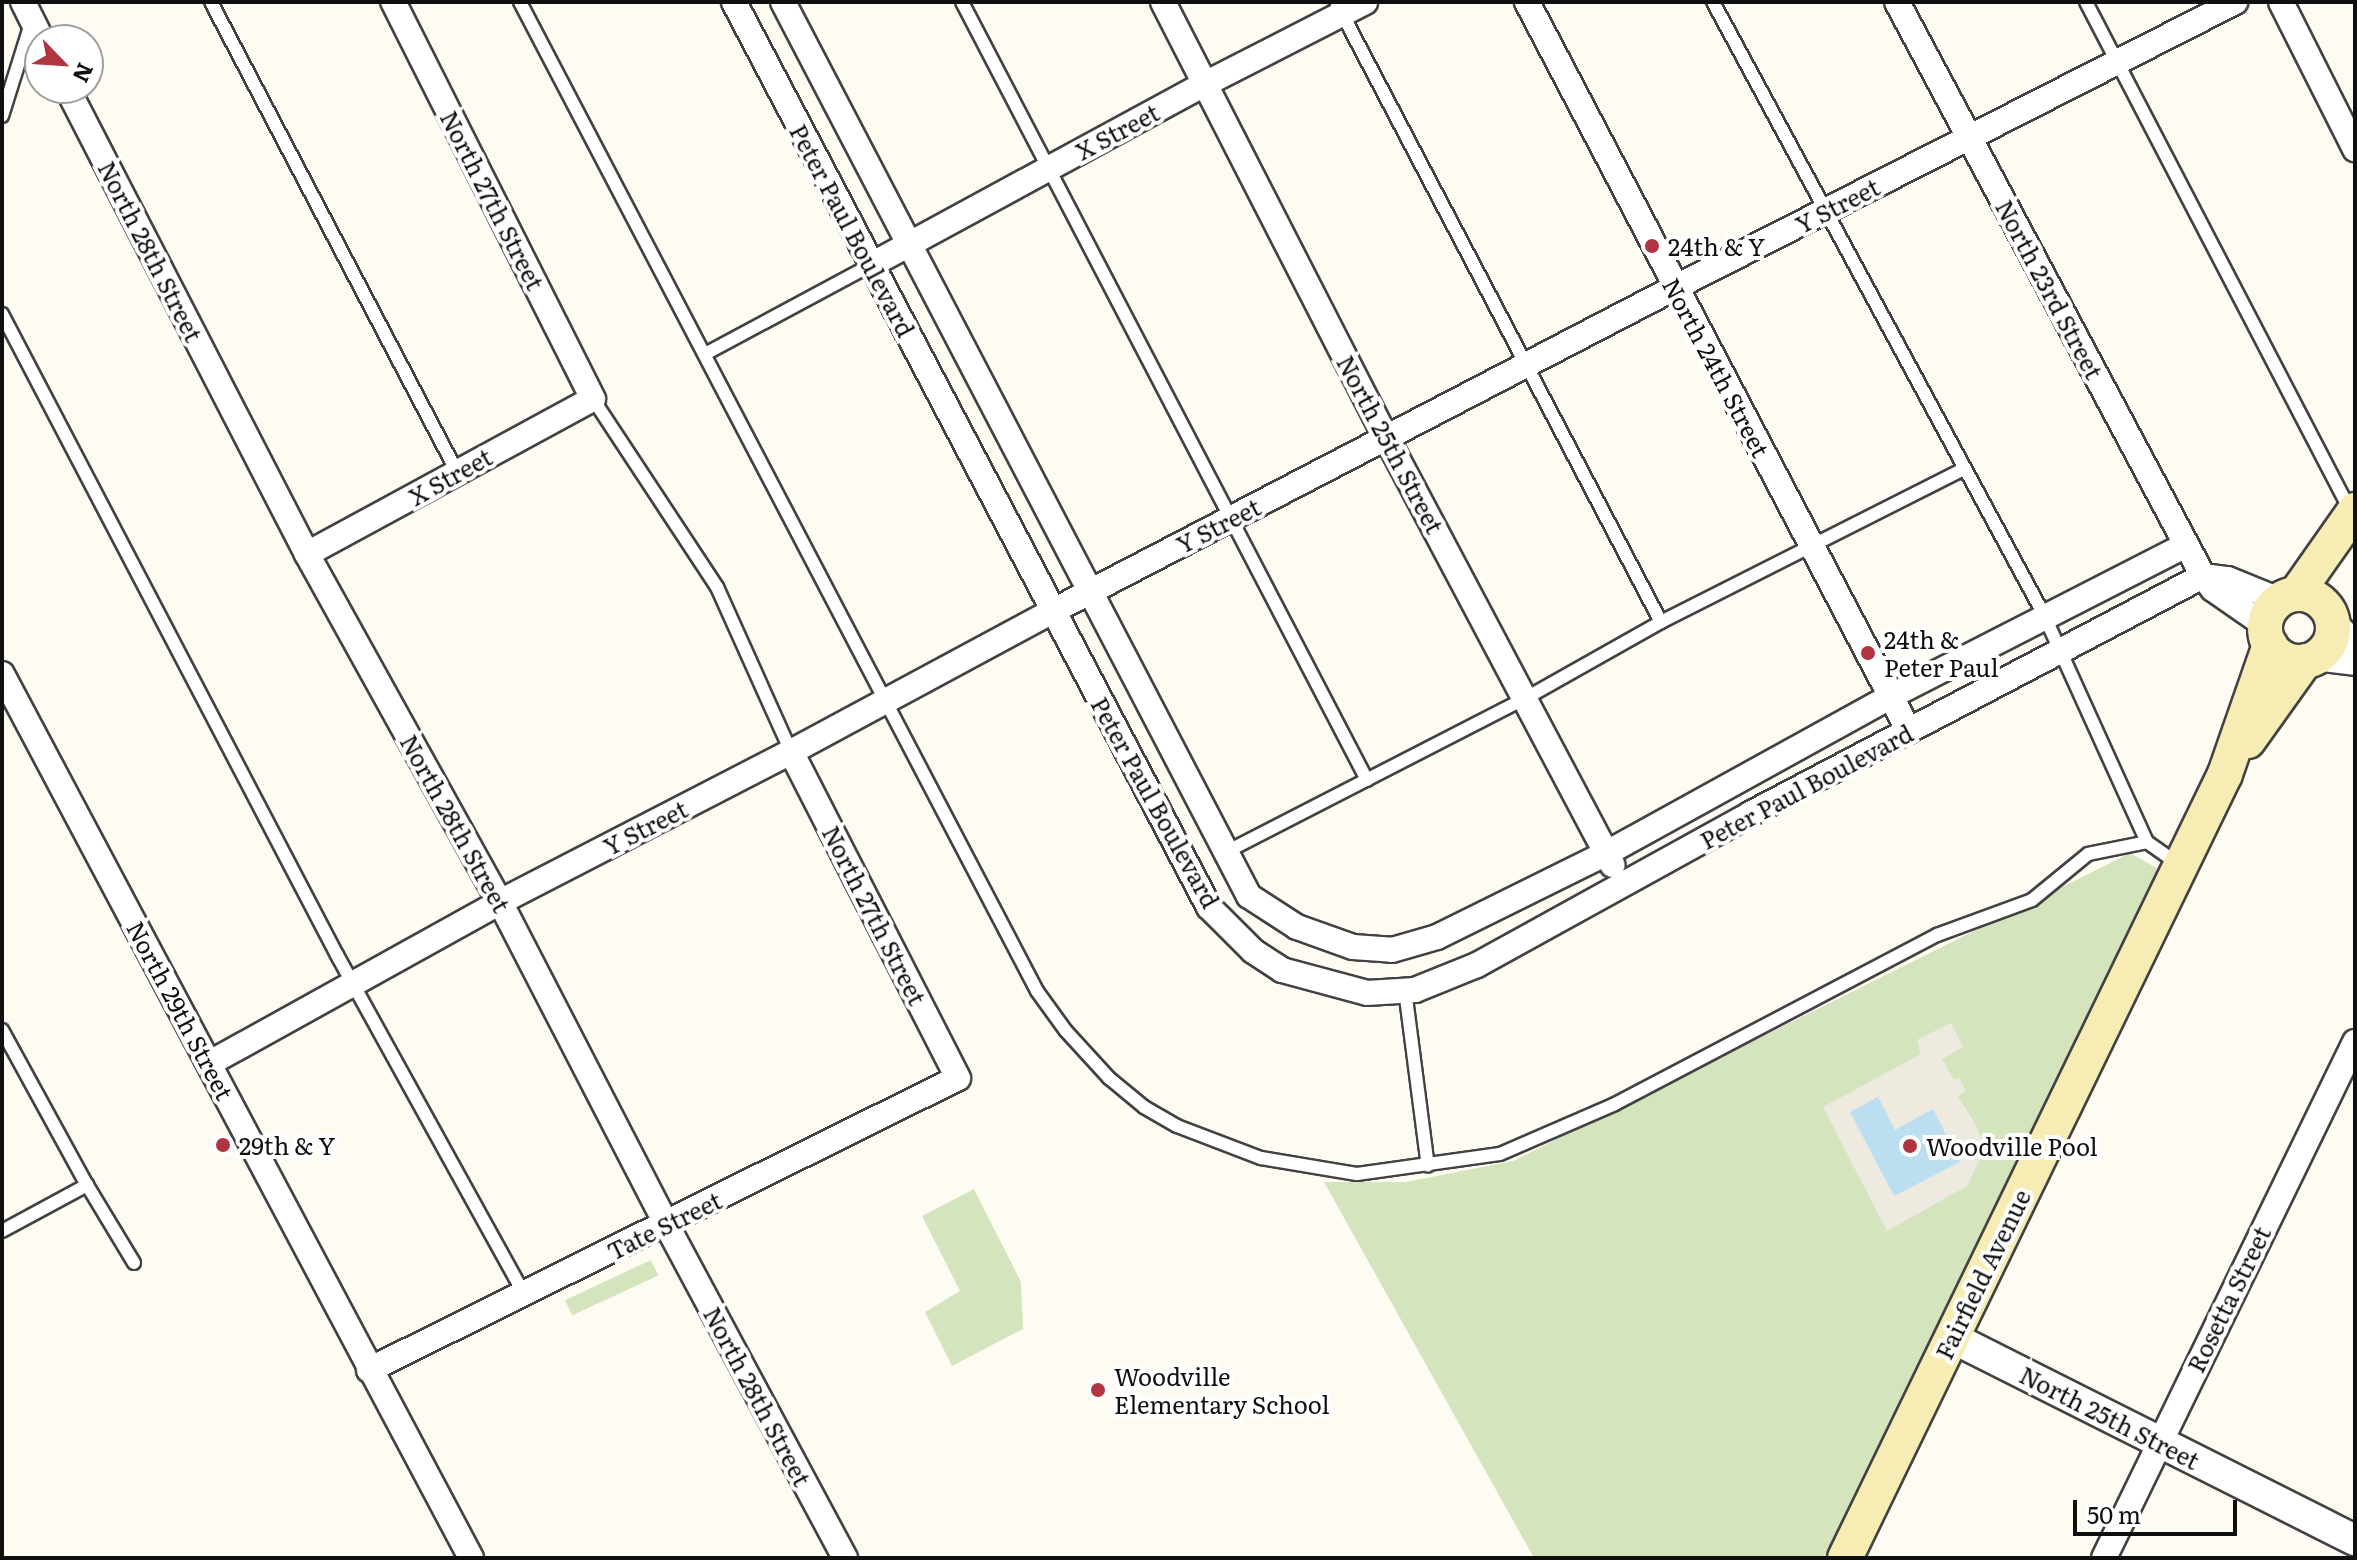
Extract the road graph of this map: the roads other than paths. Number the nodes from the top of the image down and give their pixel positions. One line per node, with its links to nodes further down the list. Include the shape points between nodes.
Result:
1 (211, 2): 34 (lane)
2 (393, 2): 31 (street, North 27th Street)
3 (520, 2): 29 (lane)
4 (734, 2): 26 (street, Peter Paul Boulevard)
5 (783, 2): 25 (street, Peter Paul Boulevard)
6 (962, 2): 23 (lane)
7 (1163, 2): 18 (street, North 25th Street)
8 (1365, 2): 15 (street, X Street)
9 (1527, 2): 27 (street, North 24th Street)
10 (1713, 2): 24 (lane)
11 (1897, 2): 21 (street, North 23rd Street)
12 (2086, 2): 17 (lane)
13 (2235, 2): 17 (street, Y Street)
14 (2281, 2): 22 (street)
15 (1339, 8): 18 (street, X Street); 30 (lane)
16 (32, 20): 20 (lane)
17 (2117, 64): 21 (street, Y Street); 35 (lane)
18 (1205, 84): 23 (street, X Street); 32 (street, North 25th Street)
19 (75, 104): 39 (street, North 28th Street)
20 (2, 116)
21 (1971, 139): 24 (street, Y Street); 37 (street, North 23rd Street)
22 (2355, 149)
23 (1049, 168): 25 (street, X Street); 36 (lane)
24 (1823, 212): 27 (street, Y Street); 33 (lane)
25 (908, 245): 26 (street, X Street); 41 (street, Peter Paul Boulevard)
26 (871, 265): 29 (lane); 42 (street, Peter Paul Boulevard)
27 (1674, 288): 30 (street, Y Street); 38 (street, North 24th Street)
28 (2, 314): 64 (lane)
29 (705, 354): 53 (lane)
30 (1527, 365): 32 (street, Y Street); 45 (lane)
31 (593, 399): 34 (street, X Street); 55 (lane, via 717,587)
32 (1387, 439): 36 (street, Y Street); 52 (street, North 25th Street)
33 (1964, 469): 38 (lane); 43 (lane)
34 (457, 472): 39 (street, X Street)
35 (2354, 512): 44 (main road, Fairfield Avenue); 46 (main road, Fairfield Avenue)
36 (1233, 518): 41 (street, Y Street); 57 (lane)
37 (2186, 545): 40 (street, North 23rd Street); 43 (street, Peter Paul Boulevard)
38 (1813, 546): 45 (lane); 51 (street, North 24th Street)
39 (307, 554): 63 (street, North 28th Street)
40 (2203, 576): 44 (street, via 2228,579); 47 (street, Peter Paul Boulevard)
41 (1088, 593): 42 (street, Y Street); 59 (street, Peter Paul Boulevard)
42 (1053, 611): 53 (street, Y Street); 65 (street, Peter Paul Boulevard, via 1209,907 1253,951 1282,970 1367,993)
43 (2044, 615): 47 (lane); 51 (street, Peter Paul Boulevard)
44 (2278, 616): 46 (main road, via 2314,597); 48 (main road, via 2284,658); 56 (main road, Fairfield Avenue)
45 (1661, 622): 52 (lane)
46 (2339, 625): 48 (main road, Fairfield Avenue, via 2330,642)
47 (2060, 651): 54 (street, Peter Paul Boulevard); 58 (lane)
48 (2310, 659): 49 (street); 56 (main road, Fairfield Avenue)
49 (2355, 663)
50 (2, 674): 68 (street, North 29th Street)
51 (1891, 696): 54 (street, North 24th Street); 60 (street, Peter Paul Boulevard)
52 (1526, 698): 57 (lane); 60 (street, North 25th Street)
53 (887, 700): 55 (street, Y Street); 70 (lane, via 1037,991 1066,1031 1128,1095 1206,1139 1272,1161 1357,1174)
54 (1909, 731): 62 (street, Peter Paul Boulevard)
55 (791, 752): 63 (street, Y Street); 69 (street, North 27th Street)
56 (2225, 774): 61 (main road, Fairfield Avenue)
57 (1367, 780): 59 (lane)
58 (2147, 842): 61 (lane); 70 (lane, via 2088,854 2032,900 1937,935 1615,1104 1500,1154)
59 (1226, 852): 60 (street, Peter Paul Boulevard, via 1249,896 1297,927 1353,947 1392,950 1437,937)
60 (1607, 853): 62 (street, North 25th Street)
61 (2179, 864): 76 (main road, Fairfield Avenue)
62 (1622, 885): 65 (street, Peter Paul Boulevard, via 1477,965)
63 (500, 902): 64 (street, Y Street); 72 (street, North 28th Street)
64 (354, 984): 68 (street, Y Street); 75 (lane)
65 (1405, 990): 70 (lane)
66 (2, 1030): 71 (lane)
67 (2355, 1042): 78 (street, Rosetta Street)
68 (210, 1063): 77 (street, North 29th Street)
69 (958, 1078): 72 (street, Tate Street)
70 (1428, 1166)
71 (87, 1185): 73 (lane); 74 (lane)
72 (666, 1224): 75 (street, Tate Street); 81 (street, North 28th Street)
73 (2, 1231)
74 (134, 1263)
75 (524, 1294): 77 (street, Tate Street)
76 (1951, 1337): 78 (street, North 25th Street); 82 (main road, Fairfield Avenue)
77 (369, 1370): 80 (street, North 29th Street)
78 (2158, 1442): 79 (street, North 25th Street); 83 (street, Rosetta Street)
79 (2355, 1540)
80 (471, 1558)
81 (845, 1558)
82 (1845, 1558)
83 (2104, 1558)

